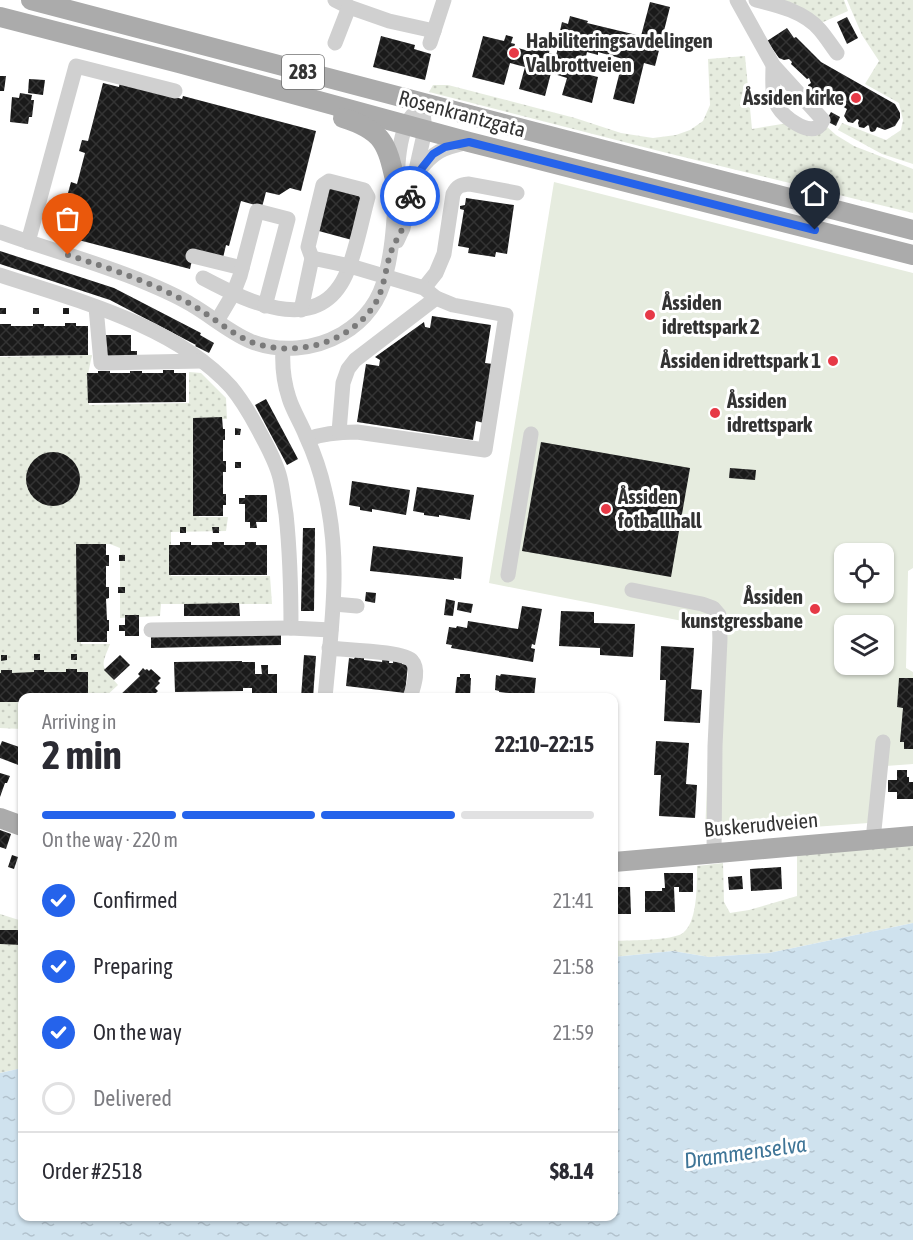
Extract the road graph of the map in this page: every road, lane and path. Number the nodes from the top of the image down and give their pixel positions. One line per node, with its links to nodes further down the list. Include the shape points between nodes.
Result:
1 (31, 0): 12 (main road, Rosenkrantzgata / 283)
2 (444, 0): 5 (street, via 432,37)
3 (737, 0): 9 (street)
4 (756, 0): 8 (street, via 783,7 814,24)
5 (342, 3): 7 (street)
6 (0, 17): 11 (main road, Rosenkrantzgata / 283)
7 (335, 43)
8 (837, 53)
9 (772, 65)
10 (175, 91): 19 (street, via 76,66)
11 (329, 104): 13 (main road, Rosenkrantzgata / 283); 15 (main road, 283, via 336,116 362,125 382,140)
12 (422, 104): 13 (street); 17 (main road, Rosenkrantzgata / 283)
13 (415, 127): 14 (main road, Rosenkrantzgata / 283); 15 (street, via 399,154)
14 (469, 142): 15 (street, via 433,154); 20 (main road, Rosenkrantzgata / 283)
15 (405, 181): 26 (street)
16 (517, 193): 28 (street, via 469,184 456,188 444,254)
17 (913, 230)
18 (0, 232): 19 (street)
19 (28, 242): 34 (street, via 141,280)
20 (913, 255)
21 (312, 258): 23 (street); 23 (street, via 308,247 323,185 329,182 364,190 368,197); 33 (street)
22 (192, 260): 24 (street)
23 (350, 266): 26 (street); 33 (street, via 332,297)
24 (241, 272): 29 (street); 31 (street, via 257,211 288,219)
25 (0, 275): 32 (street)
26 (386, 277): 28 (street); 35 (street, via 374,305 349,330 312,346)
27 (203, 278): 29 (street)
28 (424, 288): 30 (street)
29 (232, 294): 31 (street); 34 (street)
30 (436, 298): 37 (street, via 348,369); 37 (street, via 506,315 485,450)
31 (265, 306): 33 (street)
32 (96, 307): 36 (street, via 140,324); 36 (street, via 101,363)
33 (301, 310)
34 (217, 321): 35 (street, via 249,340)
35 (283, 349): 39 (street, via 289,398)
36 (202, 361): 44 (street, via 231,387 248,411 280,478 288,534)
37 (339, 432): 39 (street)
38 (531, 434): 40 (street)
39 (308, 439): 42 (street, via 329,512 335,560)
40 (508, 575)
41 (632, 590): 55 (street, via 702,604 719,615)
42 (334, 604): 43 (street); 46 (street)
43 (357, 606)
44 (291, 628): 45 (street); 46 (street)
45 (151, 630)
46 (331, 630): 47 (street)
47 (329, 648): 48 (street); 49 (street, via 406,656 415,664)
48 (325, 693)
49 (412, 693)
50 (883, 742): 54 (street)
51 (0, 818): 52 (main road)
52 (18, 824)
53 (913, 836): 54 (main road, Buskerudveien)
54 (873, 840): 55 (main road, Buskerudveien)
55 (714, 854): 56 (main road, Buskerudveien)
56 (618, 862)

